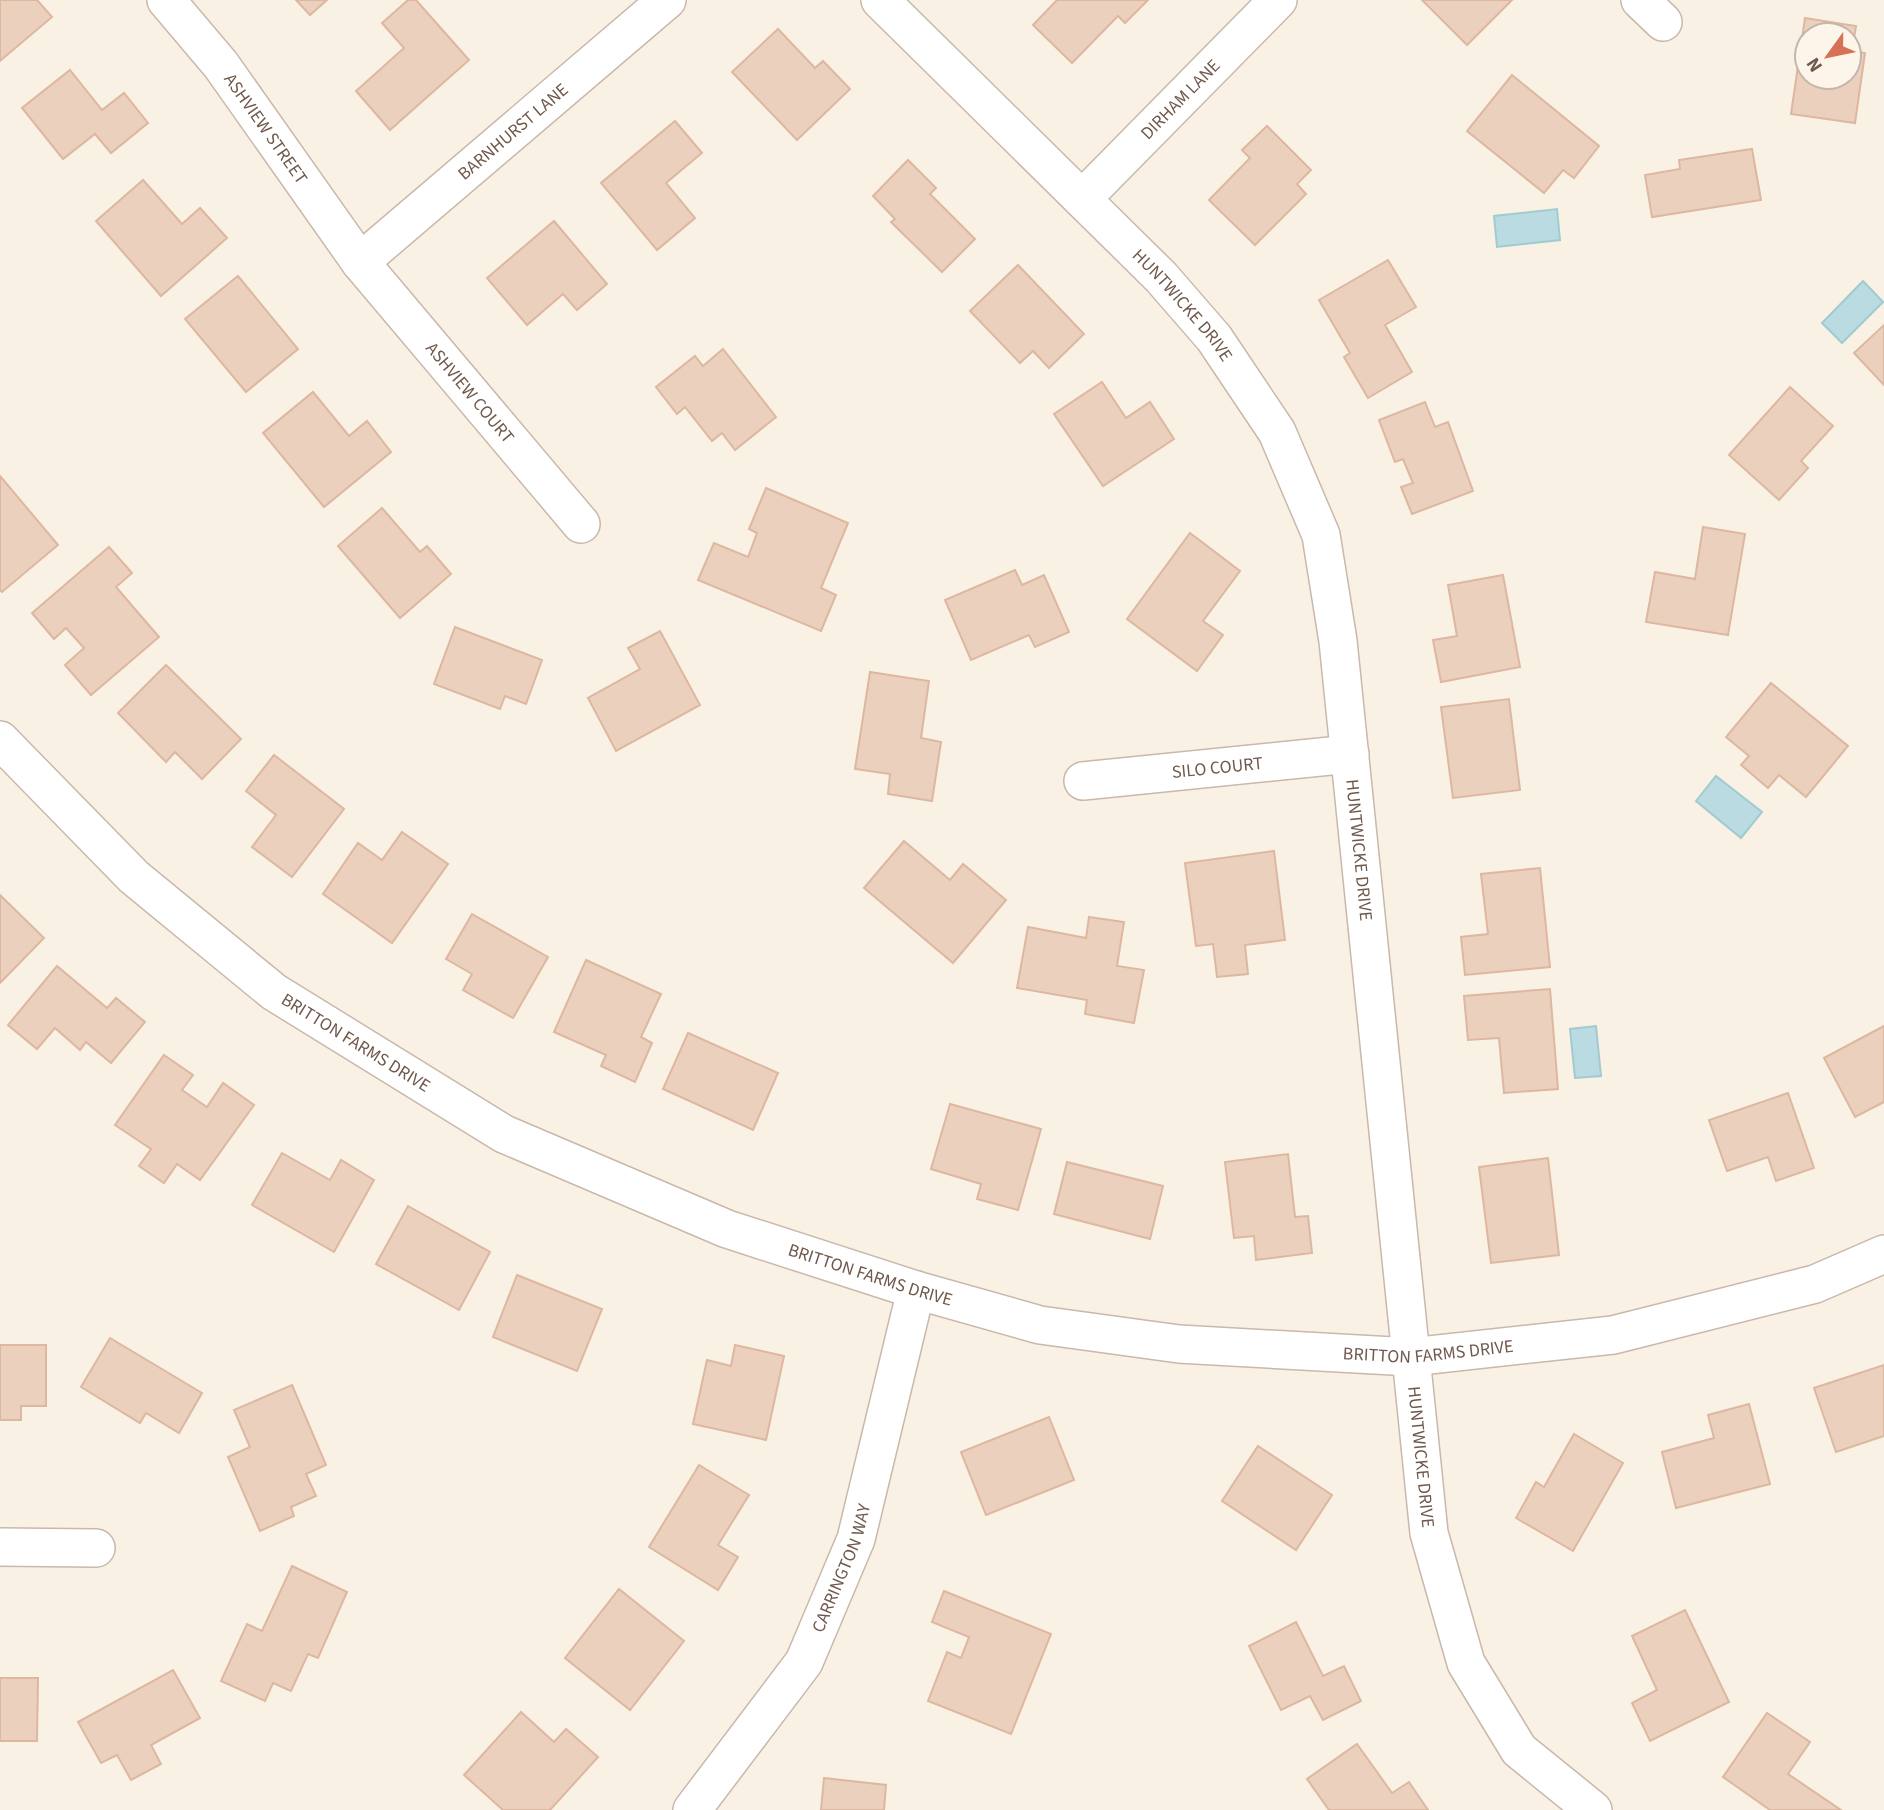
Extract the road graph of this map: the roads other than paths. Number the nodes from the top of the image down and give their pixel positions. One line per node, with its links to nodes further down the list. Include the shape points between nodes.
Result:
1 (166, 0): 6 (street, ASHVIEW STREET, via 220,65)
2 (667, 0): 6 (street, BARNHURST LANE)
3 (880, 0): 5 (street, HUNTWICKE DRIVE)
4 (1278, 0): 5 (street, DIRHAM LANE)
5 (1082, 199): 9 (street, HUNTWICKE DRIVE, via 1161,277 1214,338 1277,432 1321,535)
6 (360, 262): 7 (street, ASHVIEW COURT)
7 (581, 524)
8 (0, 740): 12 (street, BRITTON FARMS DRIVE, via 134,877 274,992 505,1134 727,1229)
9 (1350, 754): 10 (street, SILO COURT); 13 (street, HUNTWICKE DRIVE)
10 (1083, 781)
11 (1884, 1254): 13 (street, BRITTON FARMS DRIVE, via 1815,1284 1613,1335)
12 (916, 1290): 13 (street, BRITTON FARMS DRIVE, via 1040,1325 1179,1344); 16 (street, CARRINGTON WAY, via 856,1539 804,1662)
13 (1411, 1357): 17 (street, HUNTWICKE DRIVE, via 1429,1533 1466,1664 1519,1750)
14 (0, 1547): 15 (street)
15 (96, 1548)
16 (692, 1810)
17 (1593, 1810)

